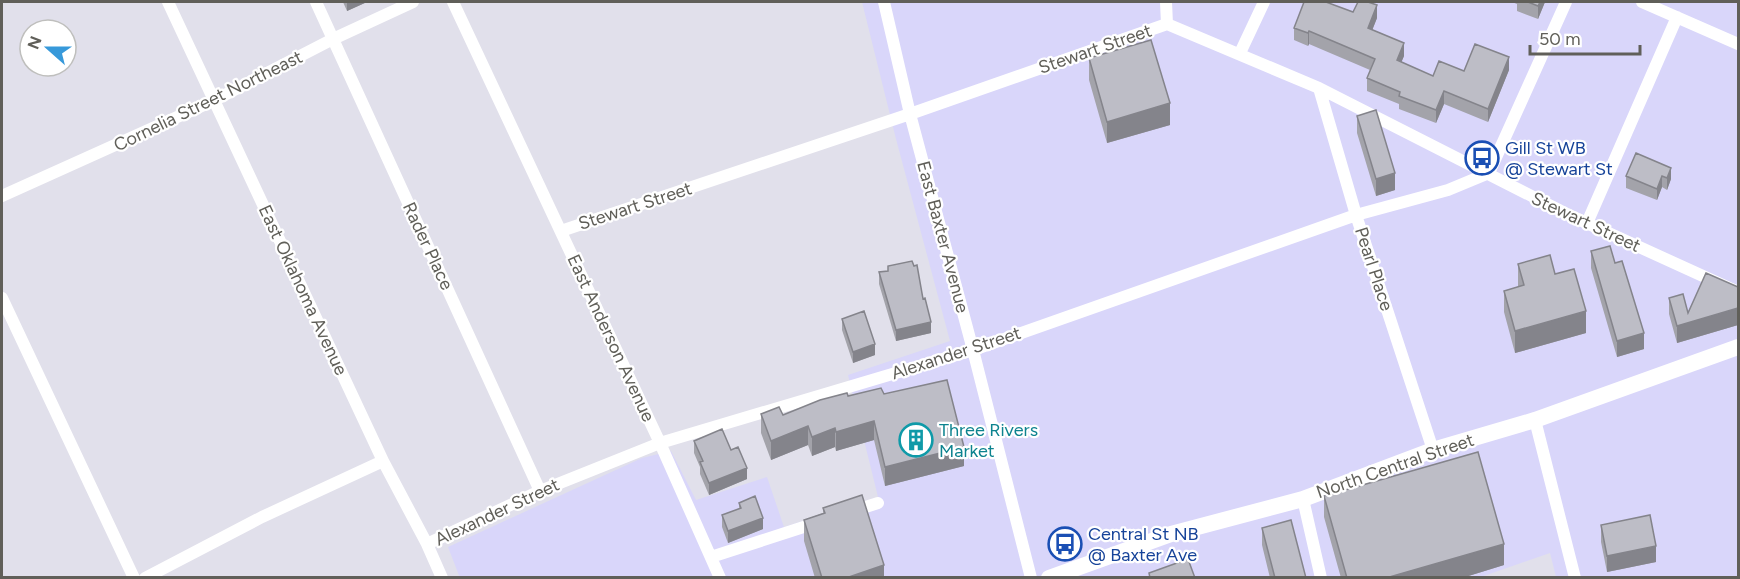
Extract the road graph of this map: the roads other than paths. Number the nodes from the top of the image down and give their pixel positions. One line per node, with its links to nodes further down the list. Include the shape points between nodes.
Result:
1 (168, 2): 16 (street, East Oklahoma Avenue)
2 (316, 2): 12 (street, Rader Place)
3 (413, 2): 12 (street, Cornelia Street Northeast)
4 (453, 2): 22 (street, East Anderson Avenue)
5 (884, 2): 17 (street, East Baxter Avenue)
6 (1166, 2): 11 (street)
7 (1264, 2): 14 (street)
8 (1566, 2): 18 (street)
9 (1642, 2): 10 (street)
10 (1677, 17): 13 (street); 21 (street)
11 (1167, 24): 14 (street, Stewart Street); 17 (street, Stewart Street)
12 (333, 39): 16 (street, Cornelia Street Northeast); 31 (street, Rader Place)
13 (1738, 44)
14 (1240, 54): 15 (street, Stewart Street)
15 (1319, 88): 18 (street, Stewart Street); 20 (street, Pearl Place)
16 (215, 100): 19 (street, Cornelia Street Northeast); 30 (street, East Oklahoma Avenue)
17 (910, 114): 22 (street, Stewart Street); 26 (street, East Baxter Avenue)
18 (1489, 174): 20 (street, Alexander Street, via 1448,190); 21 (street, Stewart Street)
19 (2, 196)
20 (1356, 215): 26 (street, Alexander Street); 29 (street, Pearl Place)
21 (1587, 223): 23 (street, Stewart Street)
22 (561, 231): 28 (street, East Anderson Avenue)
23 (1738, 292)
24 (2, 298): 36 (street)
25 (1738, 347): 27 (main road, North Central Street)
26 (973, 350): 28 (street, Alexander Street); 40 (street, East Baxter Avenue)
27 (1535, 420): 29 (main road, North Central Street); 43 (street)
28 (660, 443): 31 (street, Alexander Street); 35 (street, East Anderson Avenue)
29 (1433, 450): 32 (main road, North Central Street)
30 (383, 461): 34 (street, East Oklahoma Avenue); 37 (street, via 262,517)
31 (540, 491): 34 (street, Alexander Street)
32 (1303, 499): 41 (main road, North Central Street, via 1171,534); 42 (street)
33 (878, 503): 35 (street)
34 (427, 544): 38 (street, East Oklahoma Avenue)
35 (711, 557): 39 (street, East Anderson Avenue)
36 (134, 578)
37 (145, 578)
38 (442, 578)
39 (720, 578)
40 (1031, 578)
41 (1049, 578)
42 (1322, 578)
43 (1575, 578)

